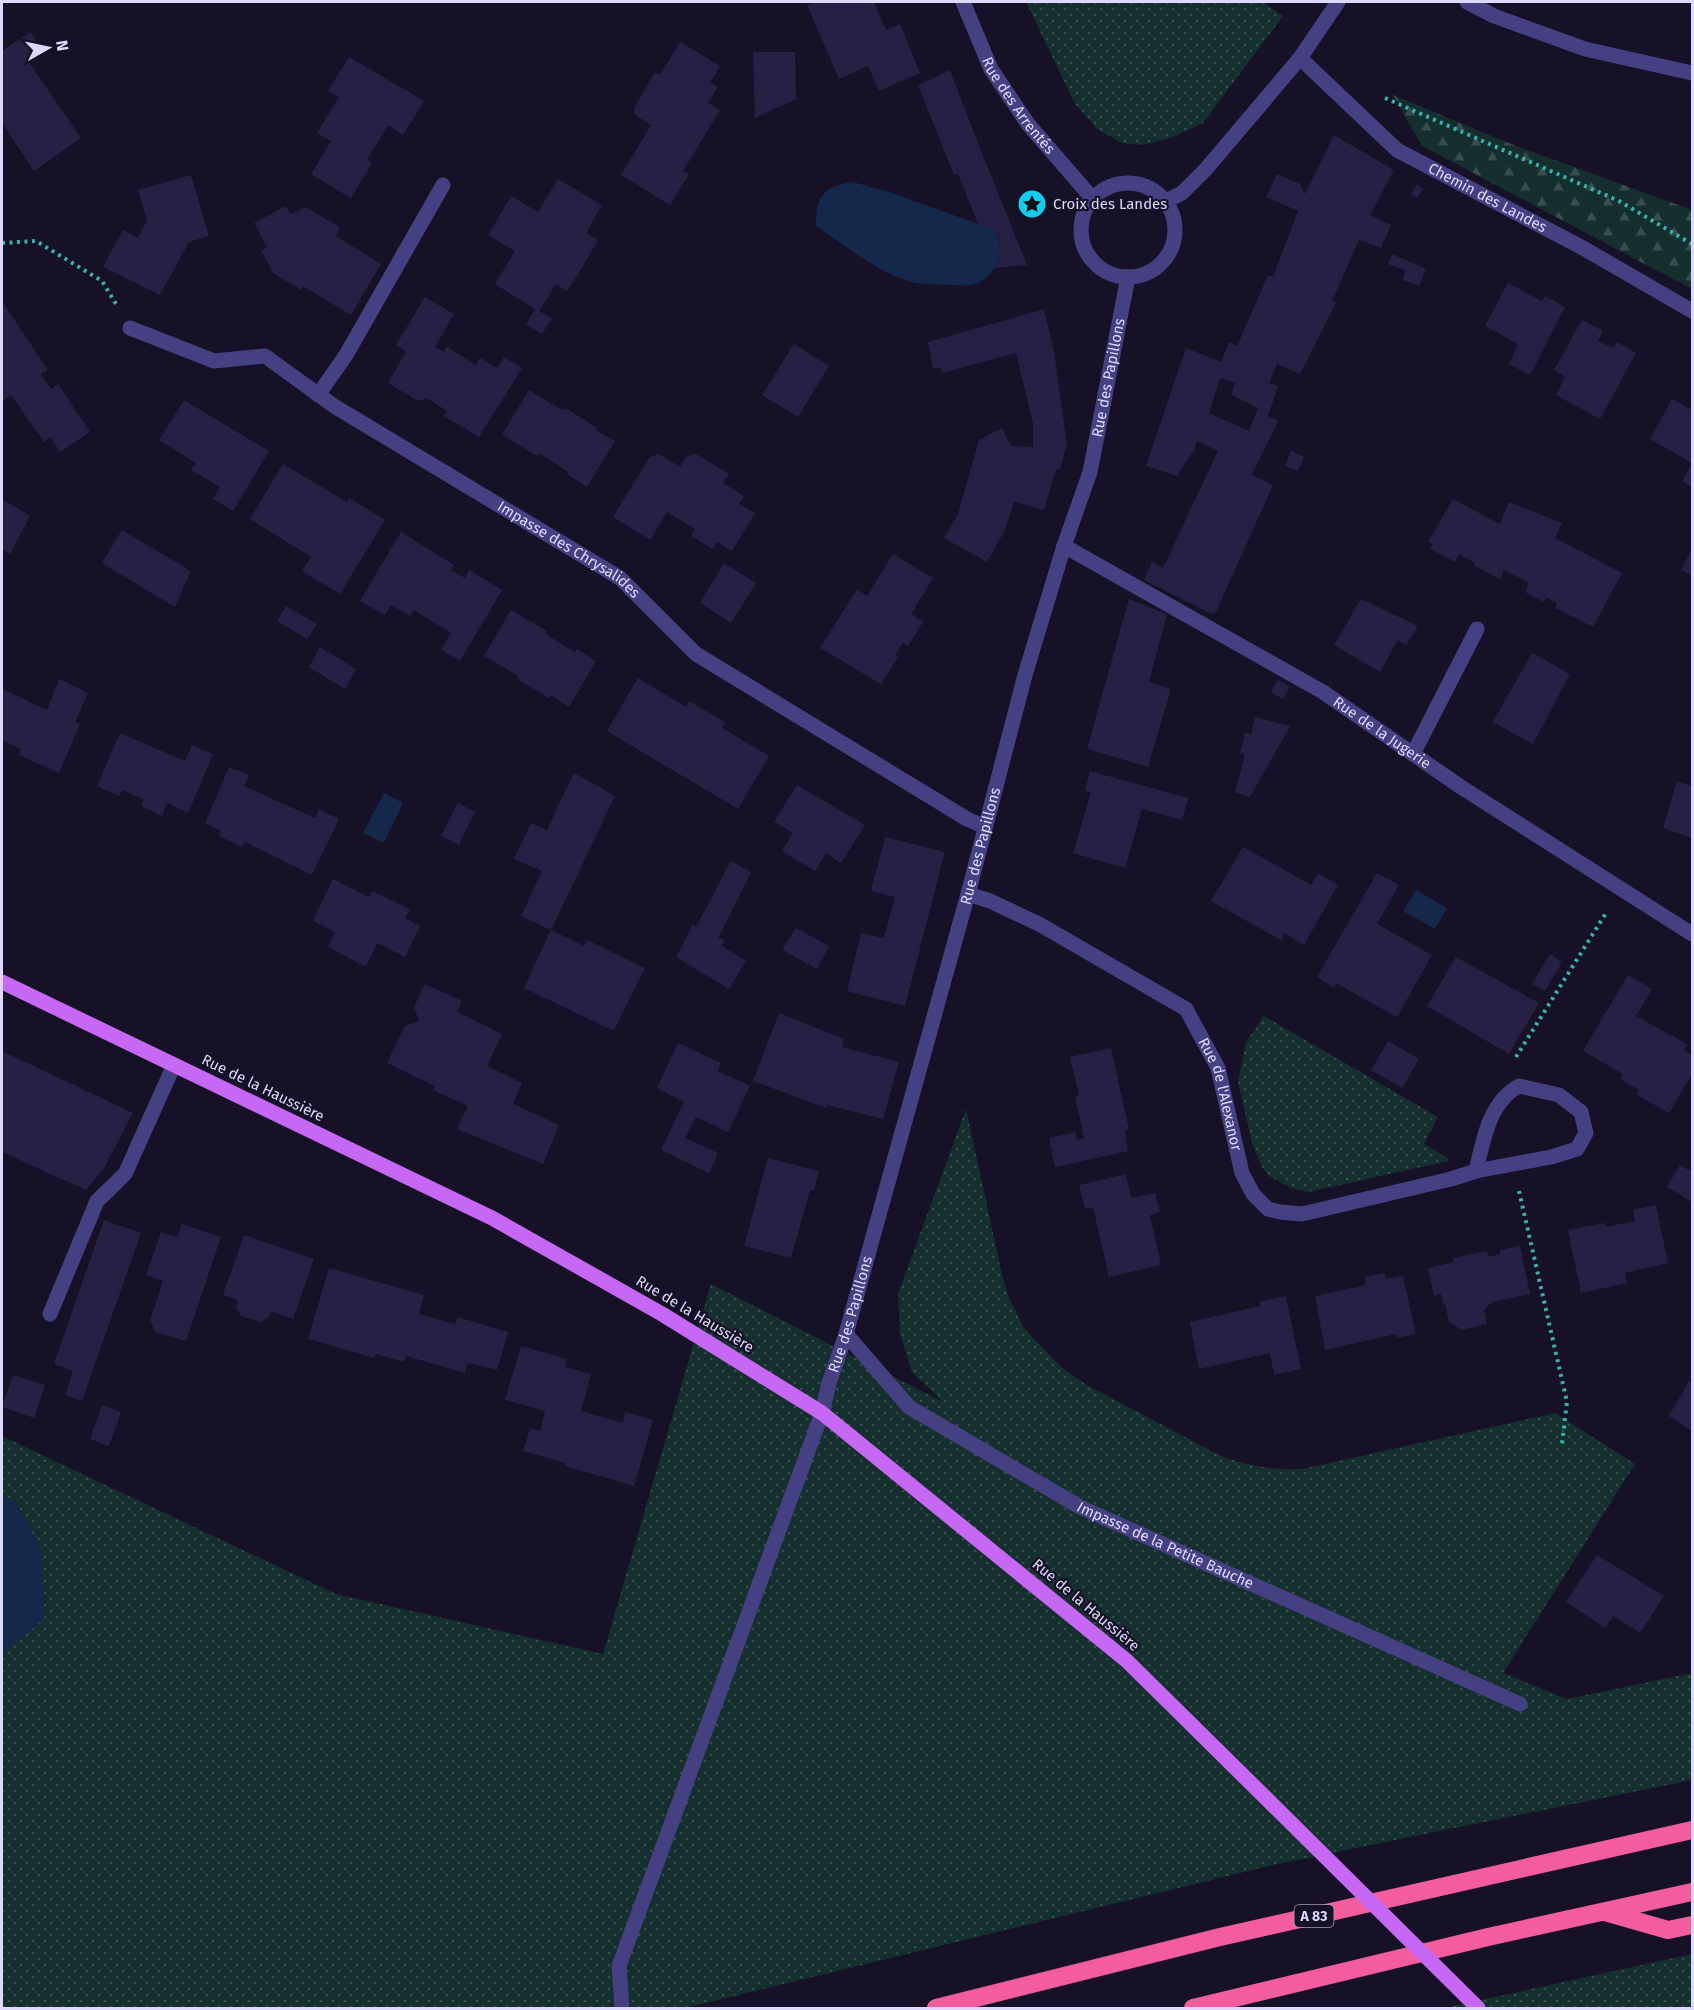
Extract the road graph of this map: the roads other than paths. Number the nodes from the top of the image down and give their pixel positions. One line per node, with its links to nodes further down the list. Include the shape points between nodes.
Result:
1 (963, 2): 7 (street, Rue des Arrentés, via 991,69 1028,124)
2 (1338, 2): 4 (street)
3 (1467, 2): 5 (street, via 1494,16 1585,49)
4 (1300, 58): 8 (street, via 1206,169 1182,193); 10 (street, Chemin des Landes, via 1397,150 1584,248)
5 (1692, 73)
6 (443, 185): 12 (street, via 346,355)
7 (1092, 198): 8 (street, via 1116,183 1130,182 1144,184); 9 (street, via 1080,226 1082,242 1099,268)
8 (1166, 201): 9 (street, via 1173,214 1173,244 1156,268)
9 (1128, 277): 13 (street, Rue des Papillons, via 1090,472)
10 (1692, 310)
11 (130, 328): 12 (street, Impasse des Chrysalides, via 214,361 265,356)
12 (318, 395): 16 (street, Impasse des Chrysalides, via 620,578 696,654)
13 (1064, 546): 15 (street, Rue de la Jugerie, via 1323,692); 16 (street, Rue des Papillons, via 1025,675)
14 (1477, 629): 15 (street)
15 (1413, 754): 18 (street, Rue de la Jugerie)
16 (986, 827): 17 (street, Rue des Papillons)
17 (968, 894): 21 (street, Rue de l'Alexanor, via 1039,924 1186,1009 1218,1068 1242,1173 1252,1194 1268,1209 1302,1214); 23 (street, Rue des Papillons)
18 (1692, 934)
19 (2, 982): 20 (main road, Rue de la Haussière)
20 (174, 1065): 22 (street, via 125,1174 97,1201); 24 (main road, Rue de la Haussière, via 492,1218 662,1314)
21 (1476, 1171): 21 (street, Rue de l'Alexanor, via 1576,1149 1586,1133 1581,1112 1559,1095 1519,1086 1508,1092 1497,1104)
22 (50, 1314)
23 (846, 1334): 24 (street, Rue des Papillons); 25 (street, Impasse de la Petite Bauche, via 909,1407 1080,1507)
24 (822, 1413): 30 (street, Rue des Papillons, via 619,1966); 33 (main road, Rue de la Haussière, bridge, via 1127,1661)
25 (1520, 1704)
26 (1692, 1830): 31 (highway, A 83, via 1220,1937)
27 (1692, 1892): 28 (highway)
28 (1604, 1912): 29 (highway, via 1668,1930); 32 (highway)
29 (1692, 1925)
30 (622, 2008)
31 (936, 2008)
32 (1193, 2008)
33 (1478, 2008)

